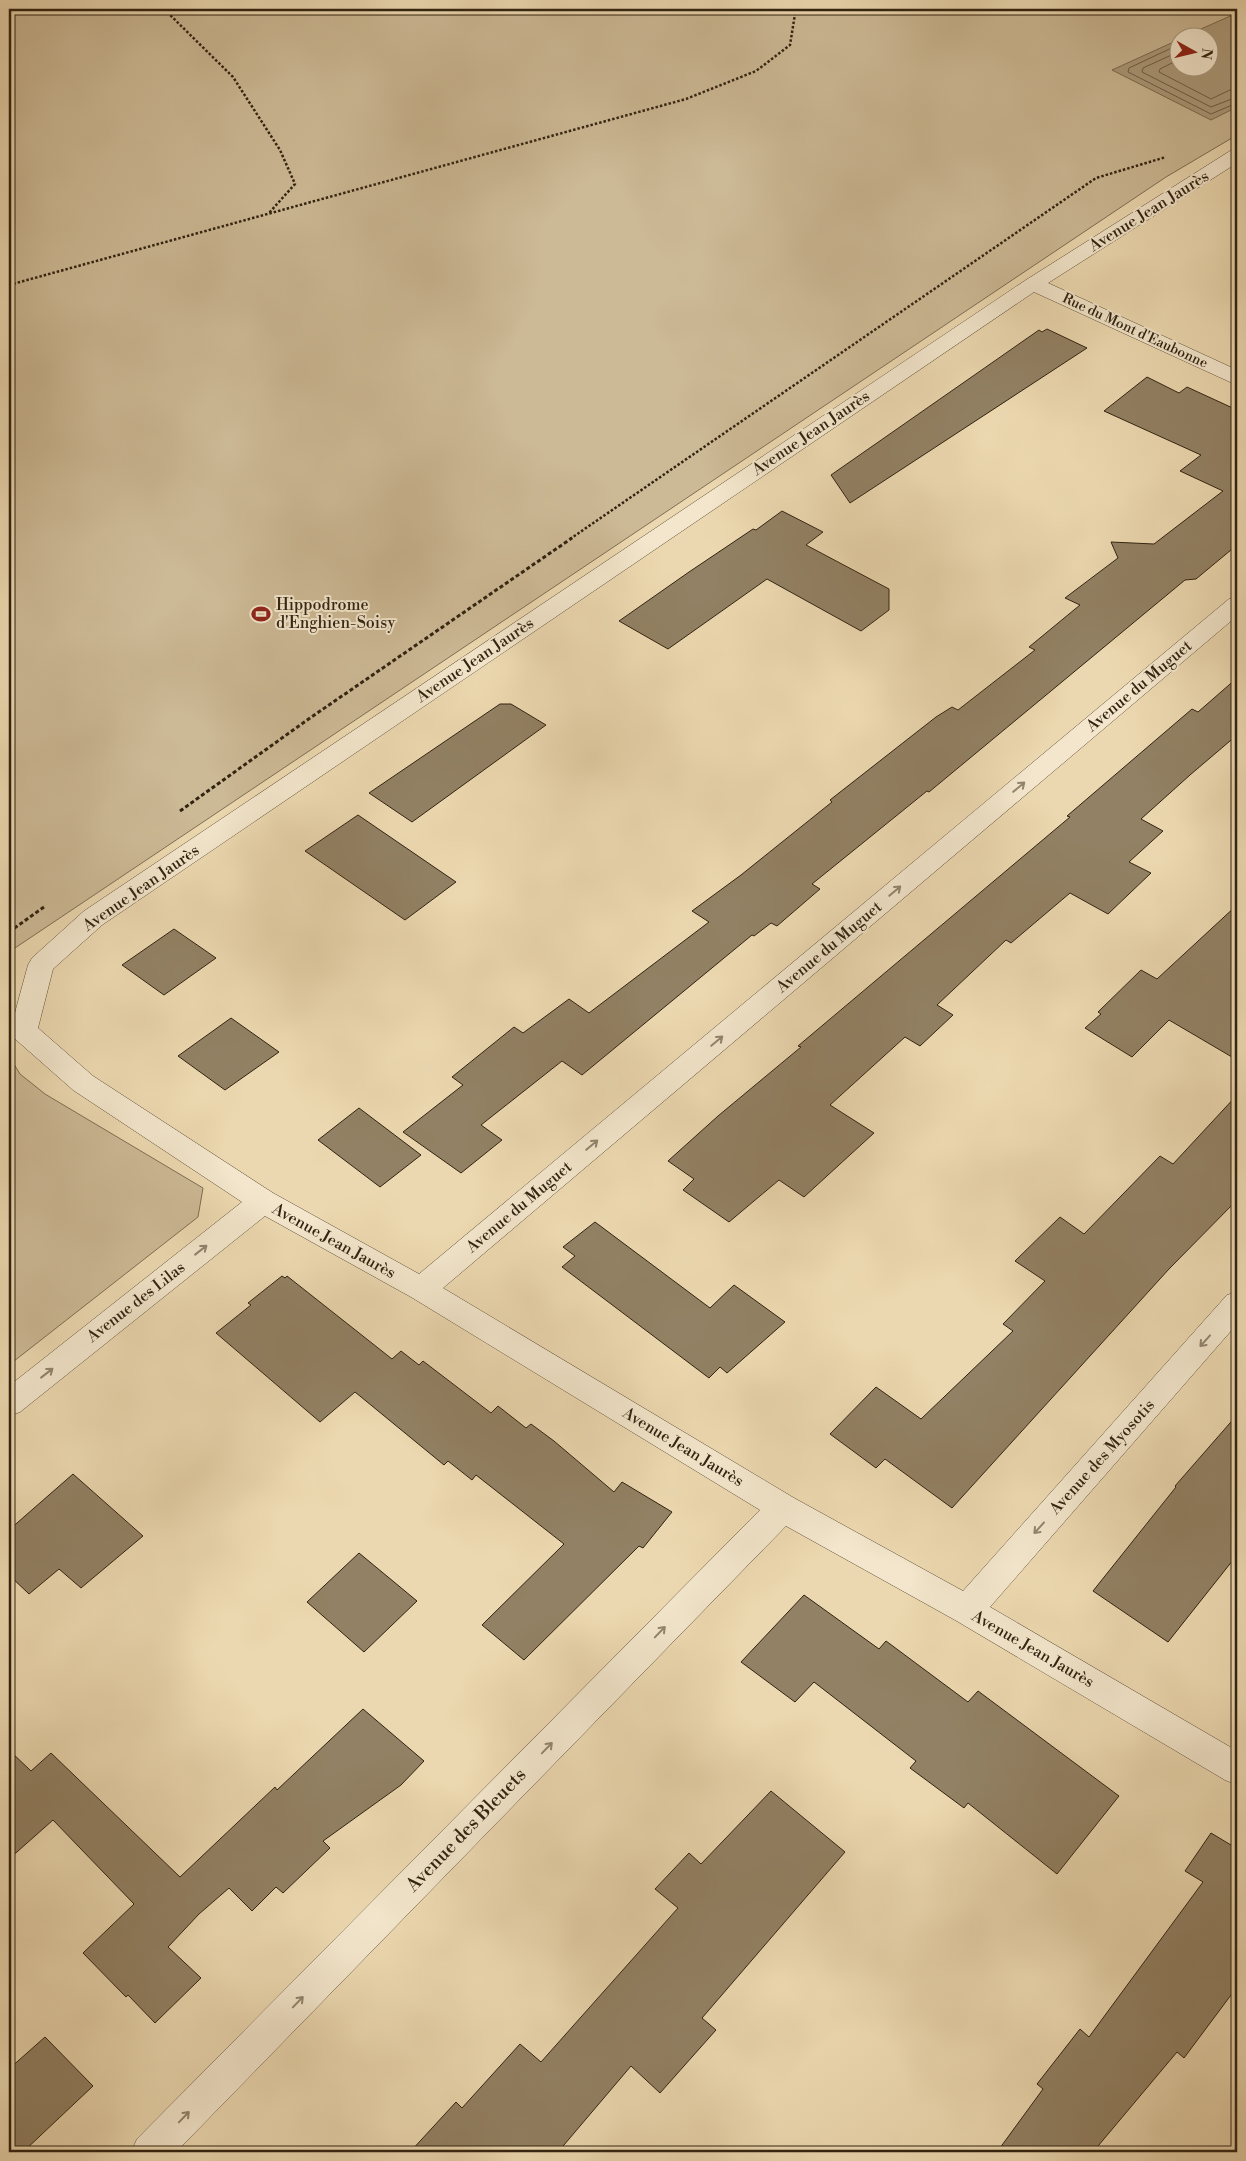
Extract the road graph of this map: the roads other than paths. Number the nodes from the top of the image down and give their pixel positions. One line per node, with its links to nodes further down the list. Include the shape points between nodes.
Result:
1 (1236, 156): 2 (street, Avenue Jean Jaurès)
2 (1033, 284): 3 (street, Rue du Mont d'Eaubonne); 5 (street, Avenue Jean Jaurès, via 93,918 41,965 24,1031 83,1083)
3 (1237, 378)
4 (1237, 604): 6 (street, Avenue du Muguet, one-way to 4)
5 (263, 1201): 6 (street, Avenue Jean Jaurès); 8 (street, Avenue des Lilas, one-way to 5)
6 (421, 1289): 9 (street, Avenue Jean Jaurès)
7 (1237, 1304): 10 (street, Avenue des Myosotis, one-way to 10)
8 (9, 1403)
9 (783, 1508): 10 (street, Avenue Jean Jaurès); 12 (street, Avenue des Bleuets, one-way to 9)
10 (966, 1610): 11 (street, Avenue Jean Jaurès)
11 (1237, 1769)
12 (150, 2152)

